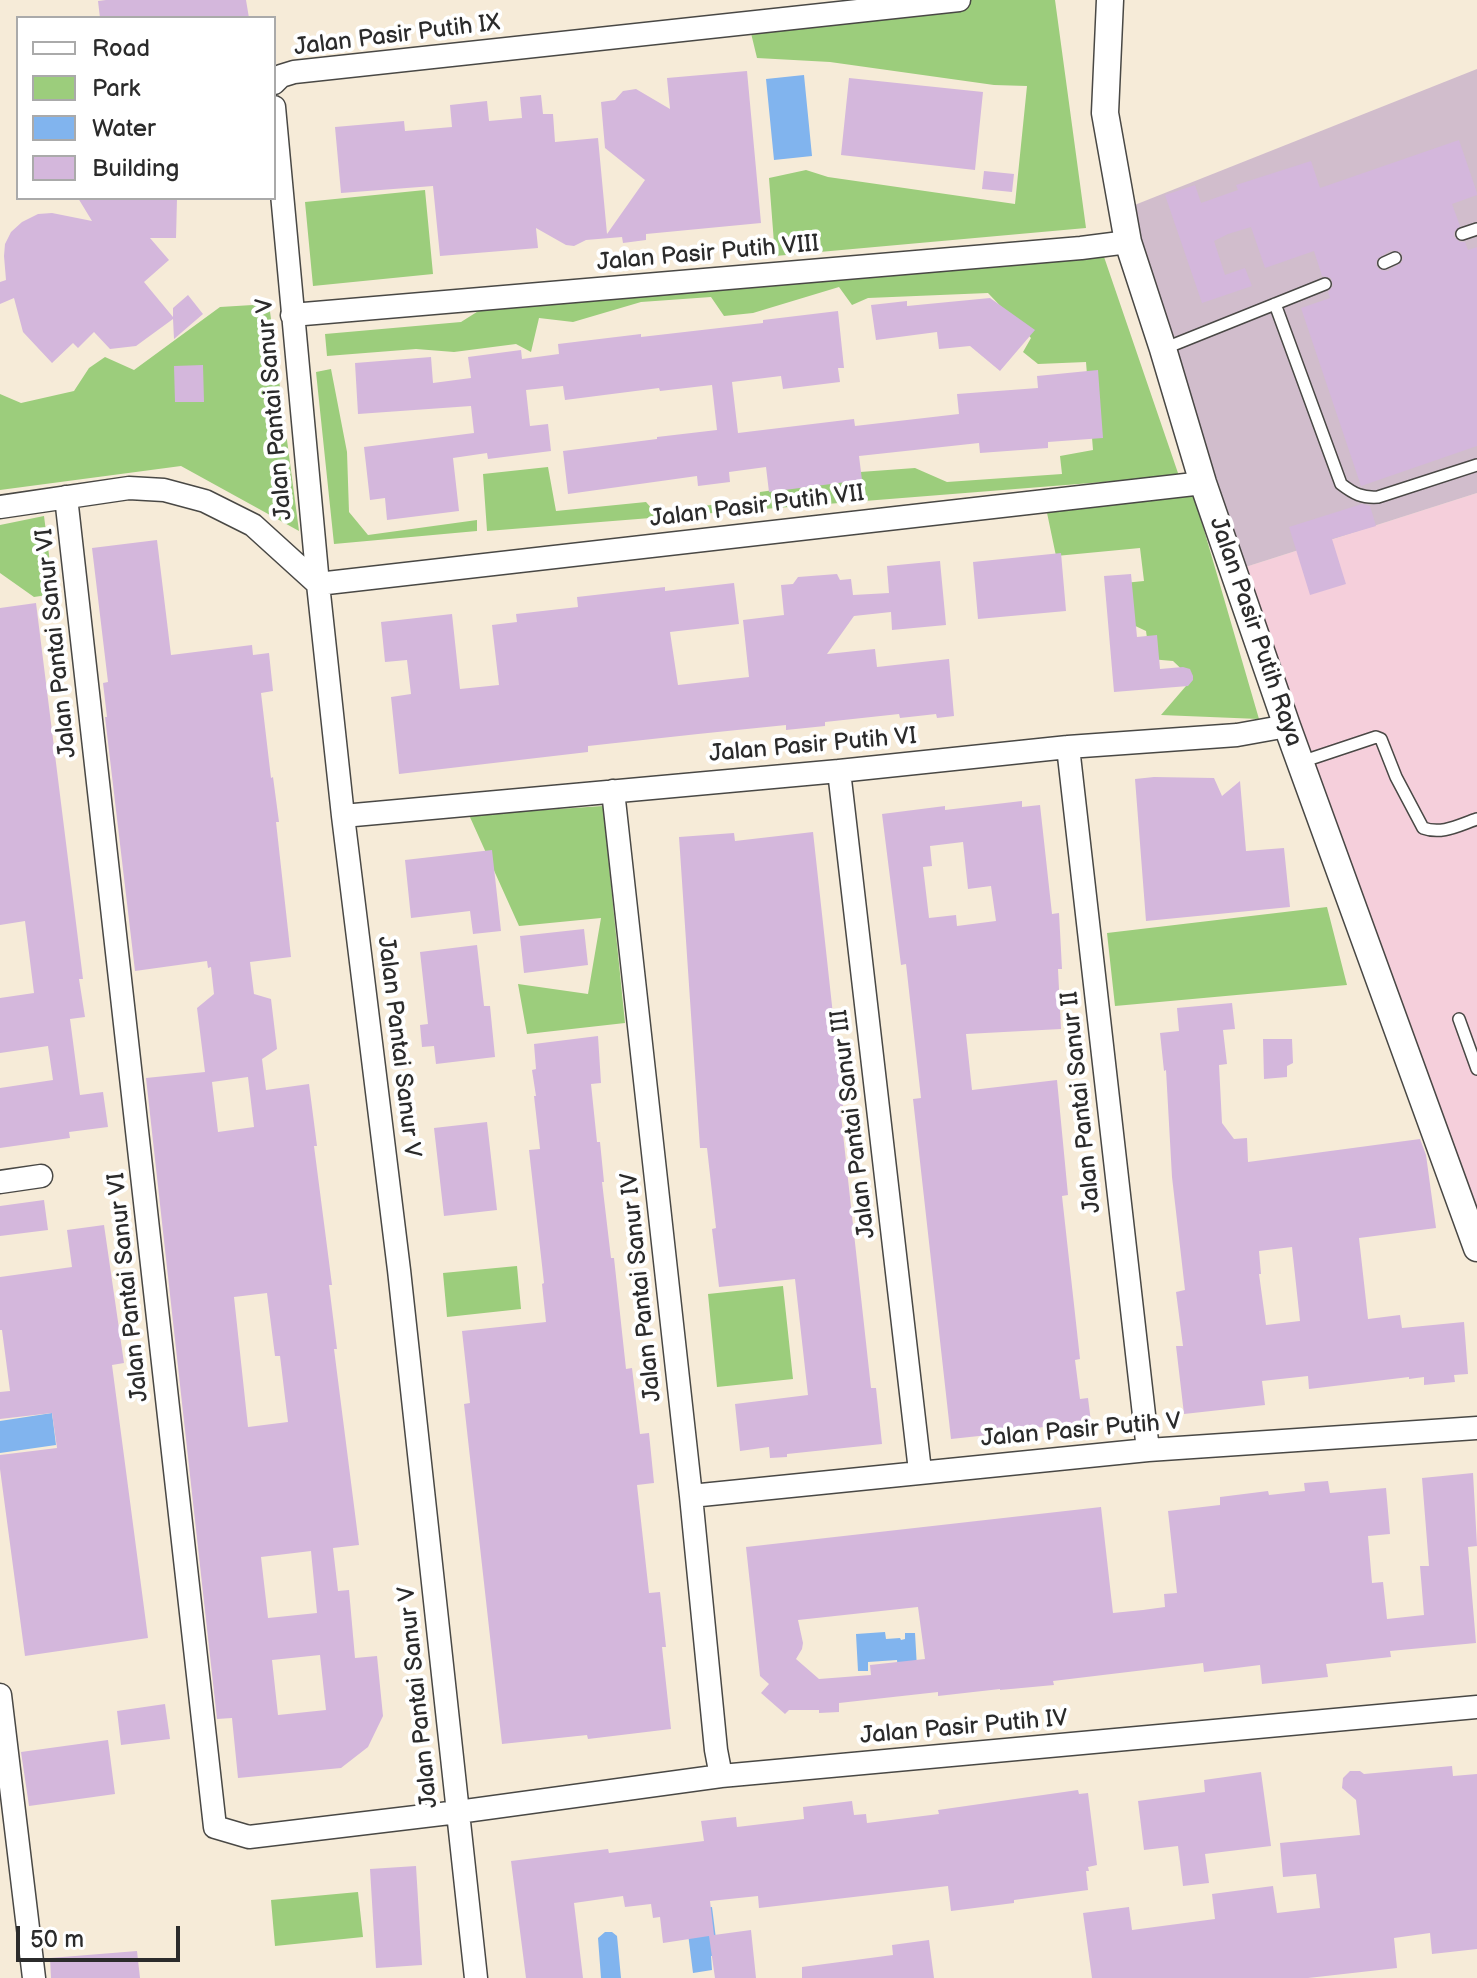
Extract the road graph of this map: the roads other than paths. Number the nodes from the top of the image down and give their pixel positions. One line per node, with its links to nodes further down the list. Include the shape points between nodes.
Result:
1 (959, 0): 3 (street, Jalan Pasir Putih IX, via 294,72)
2 (1110, 0): 7 (street, Jalan Pasir Putih Raya, via 1105,113)
3 (276, 81)
4 (276, 126): 10 (street, Jalan Pantai Sanur V)
5 (1477, 229): 6 (lane)
6 (1462, 234)
7 (1128, 242): 10 (street, Jalan Pasir Putih VIII); 11 (street, Jalan Pasir Putih Raya)
8 (1325, 284): 9 (lane)
9 (1275, 304): 11 (lane); 12 (lane, via 1341,484 1363,498 1378,497)
10 (292, 315): 16 (street, Jalan Pantai Sanur V)
11 (1163, 349): 13 (street, Jalan Pasir Putih Raya)
12 (1477, 465)
13 (1203, 483): 16 (street, Jalan Pasir Putih VII); 17 (street, Jalan Pasir Putih Raya)
14 (66, 497): 15 (street); 16 (street, via 129,488 205,501 253,525); 36 (street, Jalan Pantai Sanur VI, via 215,1827 249,1837)
15 (0, 507)
16 (318, 584): 22 (street, Jalan Pantai Sanur V)
17 (1287, 726): 18 (street, Jalan Pasir Putih VI, via 1237,735); 19 (street, Jalan Pasir Putih Raya)
18 (1068, 747): 20 (street, Jalan Pasir Putih VI); 30 (street, Jalan Pantai Sanur II)
19 (1301, 762): 23 (lane, via 1376,737 1423,828 1444,831); 28 (street, Jalan Pasir Putih Raya)
20 (839, 771): 21 (street, Jalan Pasir Putih VI); 31 (street, Jalan Pantai Sanur III)
21 (613, 791): 22 (street, Jalan Pasir Putih VI); 32 (street, Jalan Pantai Sanur IV)
22 (343, 816): 36 (street, Jalan Pantai Sanur V)
23 (1477, 819)
24 (1459, 1019): 25 (lane)
25 (1477, 1069)
26 (41, 1176): 27 (street)
27 (0, 1182)
28 (1477, 1248)
29 (1477, 1428): 30 (street, Jalan Pasir Putih V)
30 (1148, 1450): 31 (street, Jalan Pasir Putih V)
31 (920, 1471): 32 (street, Jalan Pasir Putih V)
32 (691, 1496): 35 (street, Jalan Pantai Sanur IV)
33 (0, 1695): 37 (street)
34 (1477, 1707): 35 (street, Jalan Pasir Putih IV)
35 (721, 1776): 36 (street, Jalan Pasir Putih IV)
36 (458, 1812): 38 (street, Jalan Pantai Sanur V)
37 (34, 1978)
38 (476, 1978)

